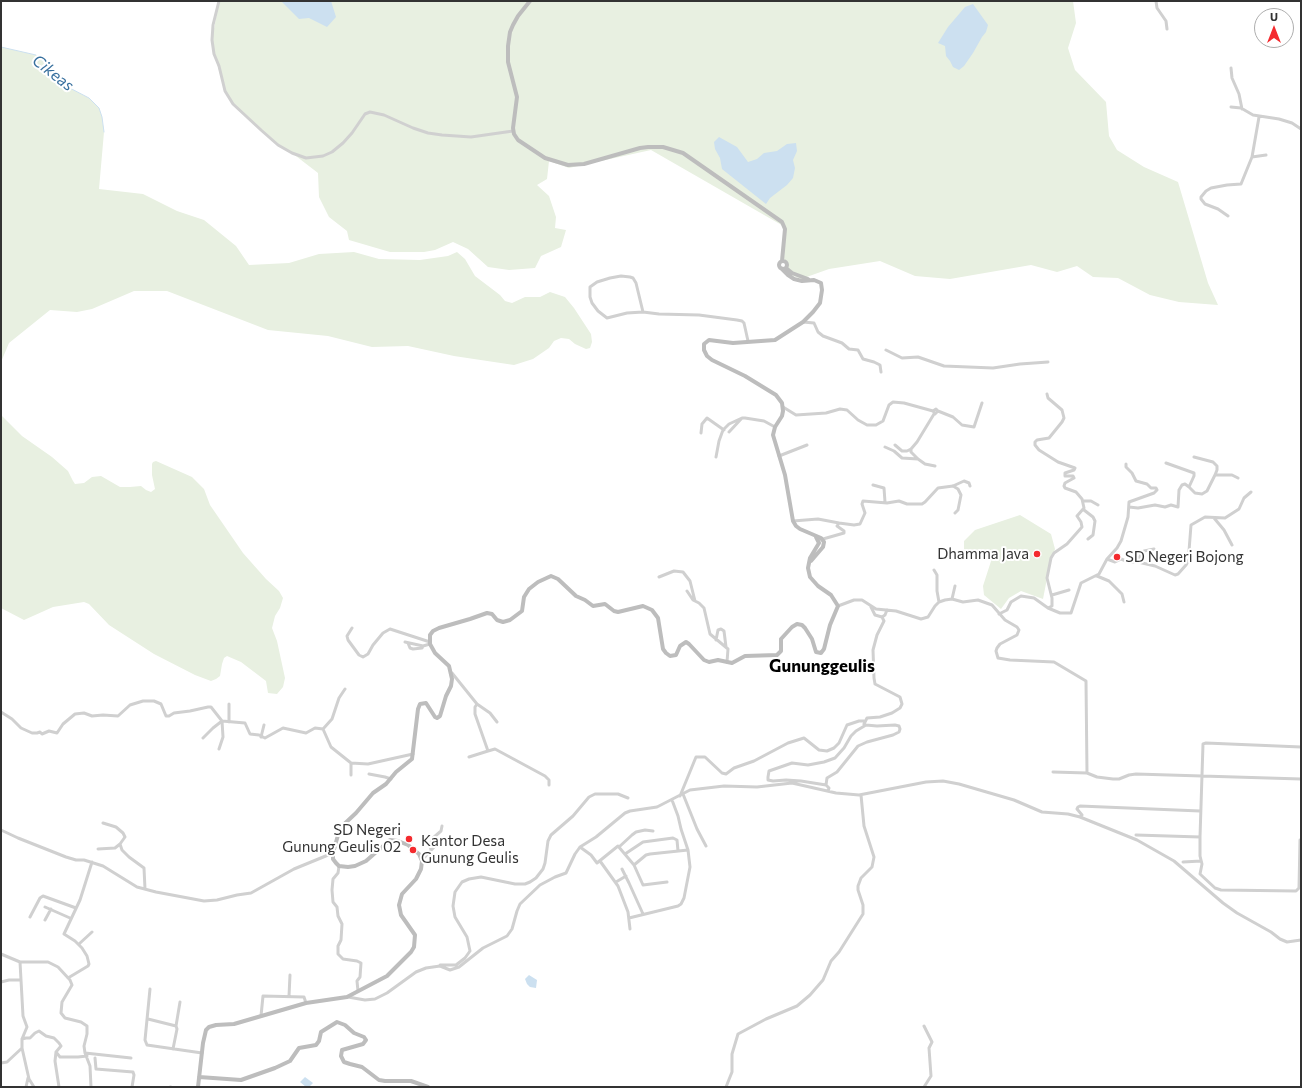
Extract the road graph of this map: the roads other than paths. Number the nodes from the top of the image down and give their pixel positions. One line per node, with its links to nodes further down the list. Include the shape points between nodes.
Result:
1 (218, 1): 10 (street, via 212,40 225,91 233,104 258,128 292,153 306,158 332,152 352,133 365,114 370,112 384,115 413,128 442,135 472,137)
2 (530, 1): 10 (main road, via 518,16 509,38 508,62 516,97)
3 (1156, 1): 4 (street, via 1157,8 1166,21)
4 (1167, 30)
5 (1231, 68): 7 (street)
6 (1231, 107): 7 (street)
7 (1242, 109): 8 (street)
8 (1259, 117): 9 (street, via 1279,119); 12 (street)
9 (1301, 129)
10 (513, 131): 14 (main road, via 518,140 530,149 552,161 568,165 584,164 648,147 663,147 683,153 782,222 785,229)
11 (1266, 155): 12 (street)
12 (1252, 157): 13 (street, via 1241,184 1211,188 1201,197 1205,204)
13 (1228, 216)
14 (782, 261): 15 (main road, via 779,264); 16 (main road, via 787,263)
15 (781, 268): 16 (main road); 17 (main road, via 794,279)
16 (786, 268): 17 (main road)
17 (808, 280): 19 (main road, via 820,282 822,292 819,306)
18 (643, 312): 18 (street, via 607,318 592,303 590,287 610,278 630,277 636,283); 20 (street, via 741,320 745,325)
19 (803, 322): 20 (main road, via 775,340); 23 (street, via 814,323 823,336 842,343 849,349 858,350 863,359 880,365)
20 (748, 341): 26 (main road, via 709,340 704,344 704,350 712,360 776,395)
21 (886, 350): 22 (street, via 902,358 918,357 944,366 993,368)
22 (1048, 362)
23 (882, 372)
24 (1047, 394): 51 (street, via 1063,412 1064,418 1049,438 1036,441 1036,446 1058,462 1075,467 1074,470 1065,473 1065,476 1074,478 1064,486 1079,494)
25 (982, 403): 27 (street, via 974,427 962,425 953,417)
26 (783, 407): 27 (street, via 796,415 847,410 867,425 883,421 889,405 893,402); 29 (main road, via 782,416)
27 (935, 412): 36 (street)
28 (742, 418): 29 (street, via 757,419); 30 (street, via 733,421); 31 (street)
29 (775, 427): 37 (main road, via 773,440)
30 (724, 430): 32 (street, via 707,418 702,424); 39 (street)
31 (730, 432)
32 (701, 433)
33 (806, 445): 37 (street)
34 (895, 445): 36 (street, via 902,451)
35 (885, 447): 40 (street, via 902,458)
36 (911, 449): 40 (street)
37 (779, 456): 58 (main road)
38 (1194, 456): 44 (street, via 1217,466)
39 (716, 457)
40 (918, 459): 43 (street)
41 (1166, 463): 49 (street, via 1194,473)
42 (1126, 464): 54 (street, via 1136,481 1157,488 1154,492 1131,500)
43 (934, 466)
44 (1215, 474): 45 (street); 49 (street, via 1204,494 1195,493)
45 (1238, 478)
46 (873, 485): 52 (street, via 884,488)
47 (953, 486): 48 (street, via 964,481); 52 (street, via 937,488 922,504); 56 (street, via 961,495)
48 (970, 486)
49 (1190, 487): 54 (street, via 1183,484 1180,488 1178,507 1155,504 1138,508)
50 (1251, 492): 57 (street, via 1244,498 1239,509 1229,516)
51 (1083, 501): 53 (street, via 1091,501); 55 (street)
52 (885, 502): 59 (street, via 863,501 865,513 860,524)
53 (1098, 505)
54 (1129, 507): 65 (street, via 1119,545)
55 (1084, 510): 62 (street, via 1095,520 1093,536); 74 (street, via 1077,515 1082,528 1052,556 1047,578)
56 (955, 513)
57 (1214, 518): 63 (street); 66 (street, via 1205,516 1190,526 1190,558 1177,575)
58 (793, 521): 59 (street, via 818,518); 60 (main road, via 800,529)
59 (839, 523): 61 (street, via 837,526 844,533)
60 (816, 537): 61 (main road); 67 (main road, via 819,543)
61 (823, 539): 67 (main road, via 823,547)
62 (1088, 539)
63 (1232, 545)
64 (1154, 549): 66 (street, via 1144,551)
65 (1107, 559): 66 (street, via 1115,562 1120,559); 69 (street)
66 (1136, 562)
67 (809, 563): 79 (main road, via 810,577 831,595)
68 (934, 570): 77 (street, via 937,575)
69 (1097, 576): 78 (street, via 1108,580 1122,594); 81 (street, via 1082,583 1071,613 1060,613)
70 (659, 577): 76 (street, via 677,570 683,572 690,581)
71 (955, 586): 75 (street)
72 (1069, 590): 74 (street)
73 (687, 591): 76 (street)
74 (1052, 595): 81 (street, via 1052,606)
75 (952, 599): 77 (street); 83 (street, via 963,602 974,599 985,601)
76 (695, 601): 86 (street, via 704,608 709,633)
77 (939, 602): 82 (street, via 923,619)
78 (1124, 602)
79 (838, 606): 80 (street, via 858,600 865,601); 92 (main road, via 821,653 816,652 805,628 796,624 781,639 781,651 777,655 749,656 732,663)
80 (871, 607): 82 (street); 84 (street, via 875,615)
81 (1048, 608): 83 (street, via 1034,598 1021,596)
82 (887, 610): 84 (street)
83 (1000, 614): 114 (street, via 1019,631 1017,635 1000,644 996,651 998,658 1054,662 1086,681)
84 (882, 617): 98 (street, via 884,621 873,650 875,684 900,697 902,704 892,713 867,718)
85 (352, 628): 87 (street, via 347,637 363,657 383,633 390,629)
86 (716, 640): 90 (street); 90 (street, via 718,630 721,629 724,631)
87 (430, 643): 89 (street); 92 (main road, via 432,633 439,628 487,613 503,622 510,620 523,610 524,597 529,590 551,576 593,606 605,604 618,612 643,606 652,610 658,618 663,649 669,656 676,654 680,646 686,642 707,662); 93 (main road)
88 (417, 645): 89 (street); 91 (street); 91 (street, via 407,642)
89 (423, 646): 91 (street)
90 (726, 647): 92 (street)
91 (413, 649)
92 (727, 662)
93 (452, 673): 96 (street); 110 (main road, via 451,686 440,717 435,717 426,703 419,705)
94 (345, 689): 104 (street, via 332,719)
95 (229, 704): 100 (street)
96 (477, 704): 101 (street, via 490,713); 109 (street, via 475,714)
97 (1, 712): 99 (street, via 21,728 42,734 48,731 57,733 75,714 118,716 130,705 148,700 160,704 166,716 208,706)
98 (864, 721): 103 (street); 123 (street, via 847,725 838,743 828,751 820,750 804,738 788,743 726,774 704,757 695,757)
99 (222, 722): 100 (street); 106 (street); 108 (street, via 223,737)
100 (229, 722): 105 (street, via 245,723 250,734)
101 (497, 722)
102 (264, 725): 105 (street)
103 (866, 725): 121 (street, via 895,725 900,729 893,735 858,746 837,772 828,778); 121 (street, via 856,731 835,758 808,765 792,763 769,771 768,780 793,780)
104 (323, 729): 105 (street, via 315,728 306,733 283,728 268,738); 112 (street, via 332,747)
105 (261, 737)
106 (203, 738)
107 (1301, 747): 117 (street, via 1204,743)
108 (219, 749)
109 (488, 751): 111 (street); 120 (street, via 495,749 545,776 549,780)
110 (413, 754): 112 (street, via 373,763); 118 (main road, via 411,760)
111 (469, 757)
112 (351, 763): 116 (street)
113 (1053, 772): 114 (street)
114 (1086, 773): 117 (street, via 1112,780 1136,774)
115 (369, 774): 118 (street)
116 (350, 775)
117 (1202, 776): 119 (street); 127 (street)
118 (391, 779): 145 (main road, via 373,793 340,828)
119 (1301, 779)
120 (549, 785)
121 (826, 785): 122 (street)
122 (828, 791): 123 (street, via 789,783 757,787 721,786 690,790); 124 (street)
123 (681, 795): 126 (street); 138 (street)
124 (861, 795): 128 (street, via 943,781 993,793 1042,812); 208 (street, via 864,826 873,850 874,862 858,886 864,907 862,914 831,962 825,977 810,995 797,1006 738,1034 732,1054 732,1072)
125 (628, 798): 175 (street, via 618,794 595,794 589,797 573,816 550,835 543,870 530,882 515,884 481,877 469,878 462,882 454,892 453,906 455,917 467,937 470,953 456,965)
126 (672, 800): 139 (street, via 654,808 628,812); 143 (street)
127 (1200, 811): 128 (street, via 1080,806 1077,809 1082,815); 134 (street)
128 (1080, 817): 157 (street, via 1137,840 1174,861)
129 (103, 823): 137 (street, via 120,830 125,837)
130 (442, 826): 142 (street, via 441,831 433,838)
131 (1, 830): 150 (street, via 66,857)
132 (653, 831): 140 (street, via 636,832)
133 (1136, 835): 134 (street)
134 (1200, 837): 149 (street)
135 (468, 838): 142 (street, via 436,845)
136 (1301, 840): 155 (street, via 1299,888 1296,891 1221,890 1212,886)
137 (120, 844): 141 (street, via 114,848); 160 (street, via 124,853 144,868)
138 (706, 846)
139 (580, 847): 148 (street, via 597,863); 175 (street, via 566,873 540,885 519,905 512,930 507,936 483,948 456,968 450,970)
140 (619, 847): 146 (street); 148 (street)
141 (98, 849)
142 (431, 850): 147 (street)
143 (688, 850): 144 (street); 164 (street, via 690,869 686,893 681,904)
144 (678, 851): 146 (street, via 677,840 673,838 643,842); 152 (street, via 646,855)
145 (333, 853): 153 (main road, via 334,861); 160 (street, via 294,869 253,892 217,900 202,900)
146 (625, 854): 152 (street)
147 (422, 860): 153 (main road, via 413,848 392,840 360,864); 181 (main road, via 421,871 402,894 399,903 401,915 415,935 414,947 385,978)
148 (600, 861): 158 (street)
149 (1201, 861): 151 (street); 155 (street)
150 (92, 862): 160 (street); 162 (street)
151 (1183, 862)
152 (634, 865): 159 (street, via 643,885)
153 (339, 866): 181 (street, via 338,873 333,879 332,890 333,902 342,924 338,954 342,958 361,964 360,977 357,981)
154 (622, 869): 156 (street)
155 (1200, 873): 157 (street)
156 (626, 876): 158 (street); 164 (street)
157 (1192, 876): 171 (street, via 1223,903 1280,939 1287,942)
158 (616, 882): 167 (street)
159 (667, 882)
160 (145, 889)
161 (45, 907): 163 (street)
162 (76, 908): 165 (street, via 43,896); 166 (street)
163 (51, 909): 166 (street); 168 (street)
164 (643, 914): 167 (street)
165 (30, 917)
166 (70, 918): 172 (street, via 64,934)
167 (629, 918): 169 (street)
168 (45, 920)
169 (630, 929)
170 (92, 932): 172 (street)
171 (1301, 940)
172 (79, 944): 177 (street, via 89,964)
173 (1, 954): 174 (street)
174 (20, 962): 177 (street, via 48,962); 178 (street)
175 (436, 966): 183 (street, via 416,972 375,999)
176 (290, 975): 182 (street)
177 (68, 978): 195 (street, via 72,985 62,1002 61,1013 65,1018 86,1026)
178 (21, 980): 179 (street); 190 (street, via 23,1016 27,1028)
179 (1, 982)
180 (150, 989): 187 (street)
181 (358, 991): 183 (main road)
182 (289, 996): 185 (street, via 304,997); 186 (street, via 263,996)
183 (348, 997): 185 (main road)
184 (180, 1002): 188 (street)
185 (306, 1003): 186 (main road)
186 (261, 1016): 194 (main road, via 234,1024 209,1027 205,1034)
187 (148, 1019): 188 (street); 192 (street, via 145,1040 147,1045)
188 (176, 1026): 192 (street)
189 (924, 1026): 209 (street, via 932,1042 929,1048 931,1076)
190 (22, 1039): 191 (street); 193 (street, via 40,1032 55,1038 60,1046)
191 (22, 1048): 198 (street, via 6,1063); 199 (street)
192 (173, 1049): 194 (street)
193 (56, 1052): 195 (street, via 61,1057); 203 (street)
194 (202, 1053): 200 (main road)
195 (86, 1055): 197 (street); 204 (street, via 90,1066)
196 (95, 1058): 205 (street, via 96,1069 133,1072)
197 (131, 1058)
198 (1, 1063)
199 (28, 1078): 201 (street); 202 (street)
200 (199, 1078): 206 (main road); 207 (main road, via 241,1080 280,1066 290,1061 299,1048 316,1045 321,1032 337,1022 345,1024 366,1040 364,1044 342,1050 344,1062 362,1067 379,1080 410,1081)
201 (26, 1087)
202 (34, 1087)
203 (59, 1087)
204 (91, 1087)
205 (132, 1087)
206 (198, 1087)
207 (428, 1087)
208 (726, 1087)
209 (924, 1087)

